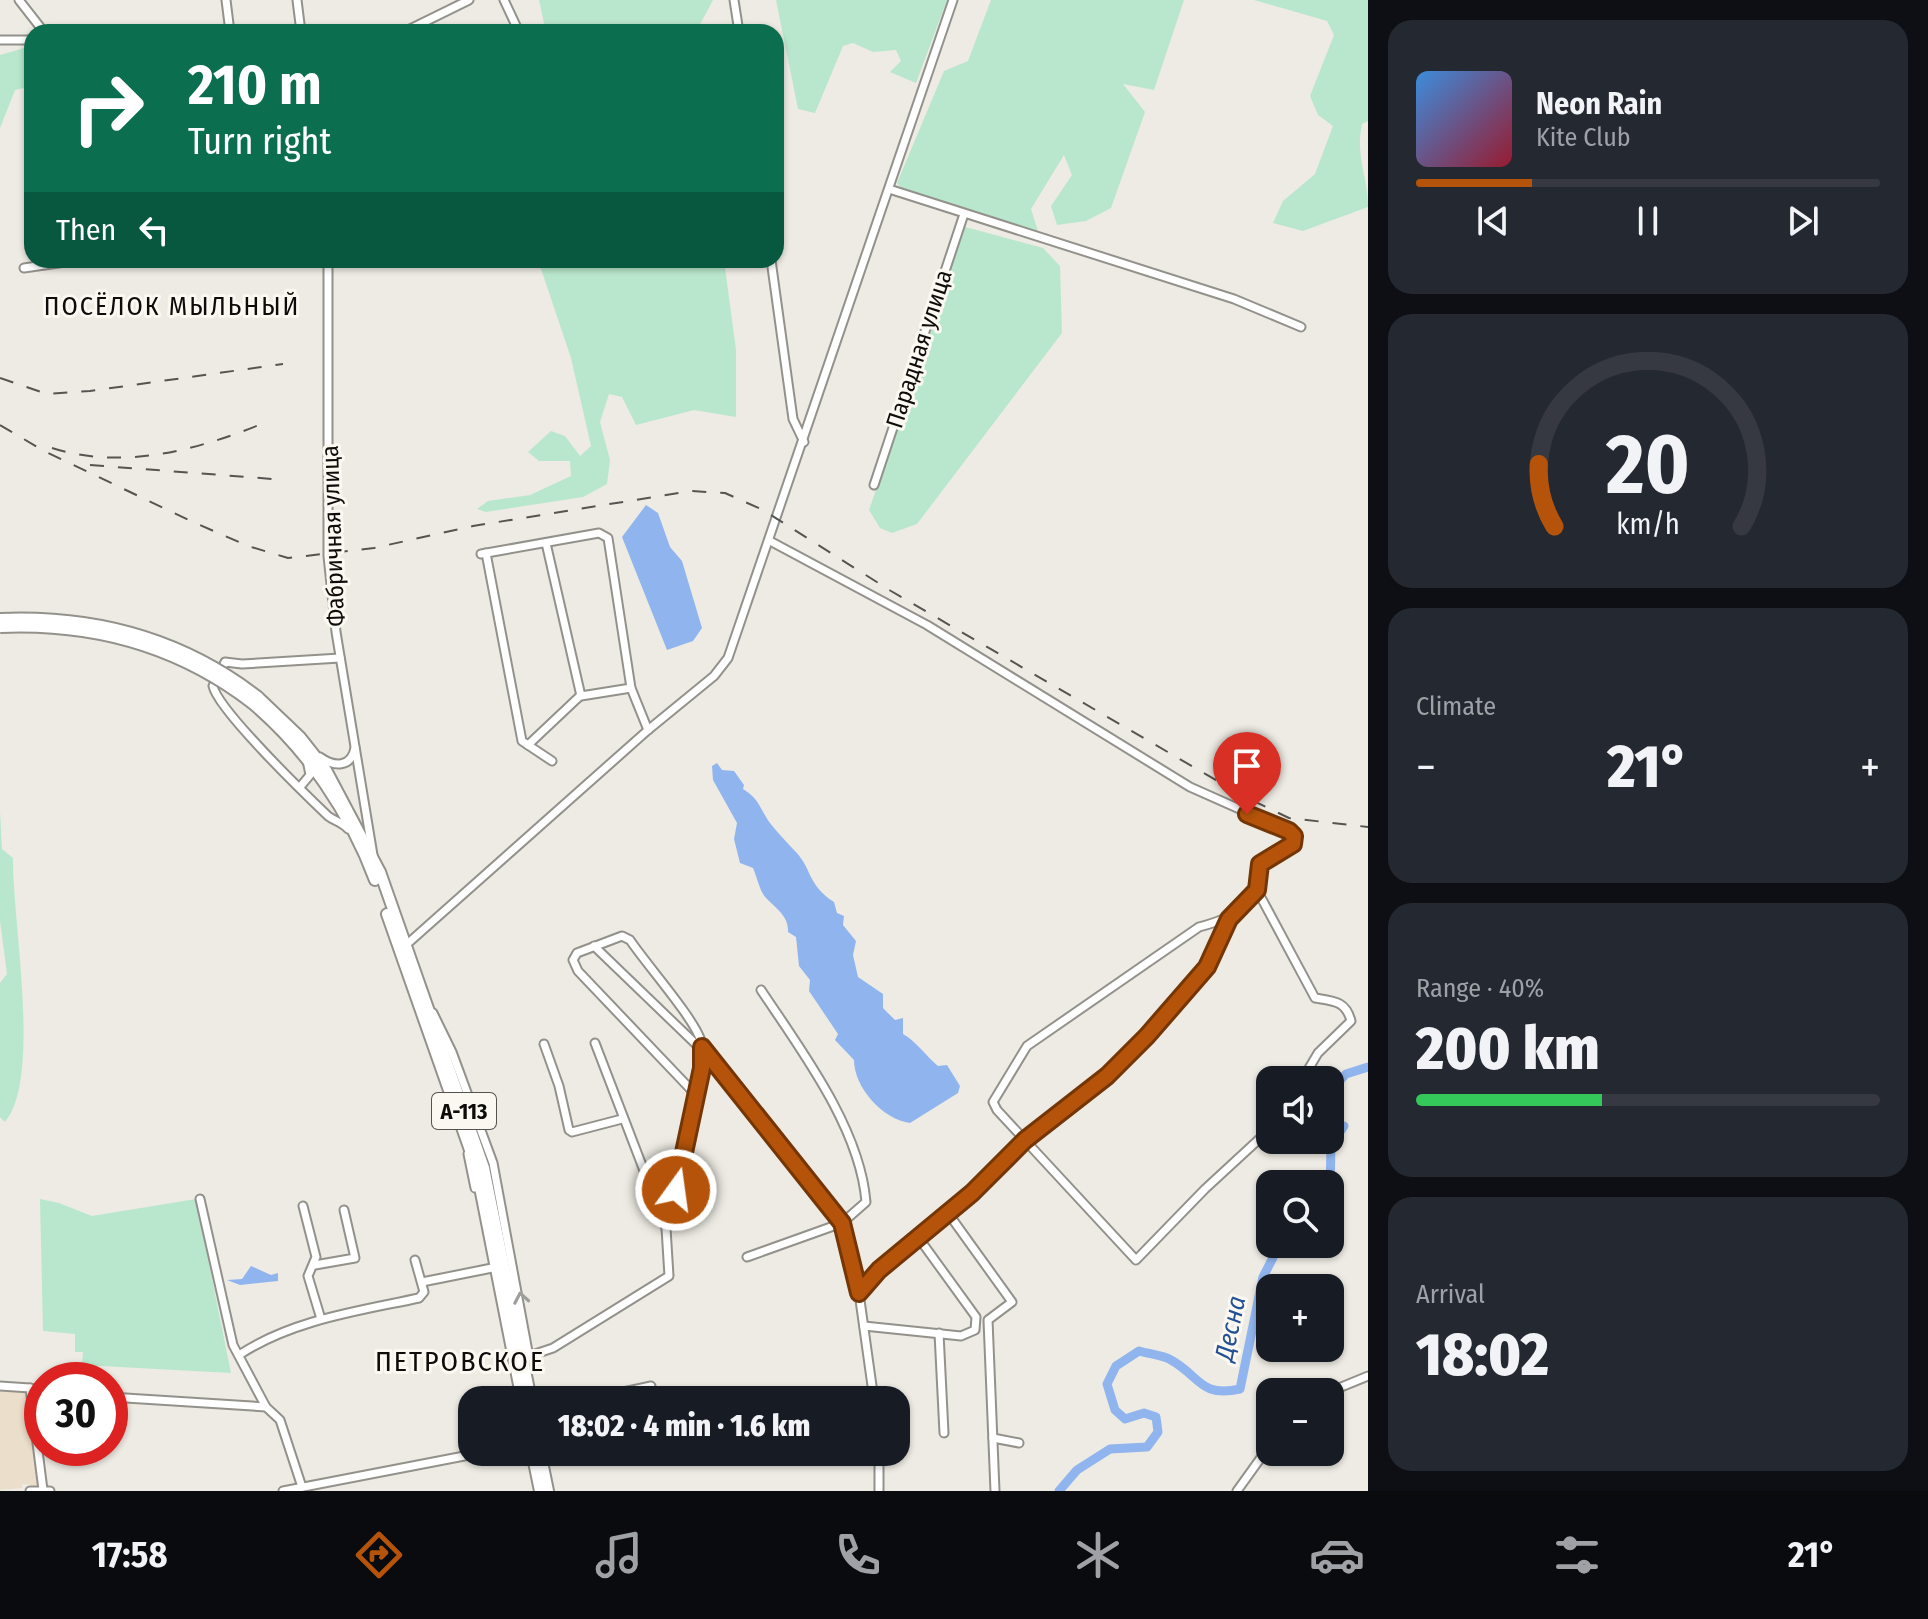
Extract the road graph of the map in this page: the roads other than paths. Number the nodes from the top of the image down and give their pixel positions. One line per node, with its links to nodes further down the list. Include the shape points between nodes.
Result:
1 (19, 0): 8 (street)
2 (226, 0): 9 (street)
3 (297, 0): 10 (street)
4 (469, 0): 11 (street)
5 (504, 0): 12 (street)
6 (734, 0): 13 (street)
7 (953, 0): 16 (street)
8 (38, 24)
9 (229, 24)
10 (300, 24)
11 (420, 24)
12 (515, 24)
13 (738, 24)
14 (0, 40): 15 (street)
15 (24, 40)
16 (889, 189): 17 (street); 21 (street)
17 (964, 214): 20 (street, via 1234,299); 22 (street, Парадная улица)
18 (328, 268): 27 (street, Фабричная улица, via 328,556)
19 (772, 268): 21 (street, via 793,419)
20 (1301, 327)
21 (804, 442): 23 (street)
22 (874, 485)
23 (770, 541): 31 (street, via 728,658 714,676); 39 (street, via 927,625 1190,787 1289,831 1293,844 1260,864)
24 (546, 543): 28 (street, via 599,533 608,538); 29 (street); 33 (street, via 484,554 522,741)
25 (0, 619): 30 (highway, А-113, bridge, via 70,619 129,630 195,656)
26 (0, 627): 30 (highway, А-113, bridge, via 69,628 136,642 200,668)
27 (340, 658): 32 (street, Фабричная улица); 36 (street, via 225,662 213,683 217,696)
28 (631, 688): 29 (street); 31 (street)
29 (581, 695): 33 (street)
30 (255, 700): 34 (highway, А-113)
31 (648, 730): 41 (street)
32 (355, 742): 34 (street, via 354,755 343,764 333,765); 38 (street, Фабричная улица)
33 (528, 745): 35 (street)
34 (307, 752): 36 (street, via 310,772); 37 (highway, А-113); 38 (highway, А-113, via 345,801)
35 (552, 761)
36 (300, 787): 37 (street)
37 (354, 835): 51 (highway, А-113)
38 (373, 857): 41 (highway, А-113)
39 (1257, 890): 40 (street); 48 (street, via 1315,998 1348,1009 1351,1021)
40 (1229, 919): 52 (street, via 1190,990 1107,1076); 52 (street, via 1199,927 1027,1046 993,1102)
41 (406, 945): 44 (highway, А-113)
42 (594, 946): 47 (street); 47 (street, via 622,936 630,940); 49 (street, via 577,953 573,965)
43 (761, 990): 58 (street, via 814,1068 863,1172 866,1202)
44 (426, 1001): 71 (street, one-way to 44, via 493,1163 446,1038); 72 (highway, А-113, via 484,1168)
45 (595, 1043): 50 (street)
46 (544, 1044): 50 (street, via 569,1130)
47 (703, 1049): 49 (street); 58 (street)
48 (1310, 1066)
49 (697, 1096): 59 (street)
50 (622, 1119): 59 (street)
51 (466, 1135): 64 (street); 76 (highway, А-113)
52 (1025, 1140): 53 (street, via 1136,1260); 57 (street)
53 (1256, 1142)
54 (200, 1199): 70 (street)
55 (303, 1206): 63 (street)
56 (344, 1210): 63 (street, via 355,1258)
57 (948, 1213): 60 (street); 84 (street, via 1012,1302 988,1320)
58 (842, 1223): 61 (street); 66 (street)
59 (666, 1228): 71 (street, via 666,1280 626,1299 553,1348)
60 (918, 1237): 66 (street); 69 (street, via 976,1317 976,1328 968,1335)
61 (747, 1257)
62 (415, 1260): 65 (street)
63 (315, 1265): 67 (street, via 308,1276)
64 (492, 1268): 65 (street); 75 (street)
65 (422, 1282): 67 (street, via 419,1298)
66 (859, 1293): 68 (street)
67 (321, 1319): 70 (street)
68 (864, 1326): 69 (street); 78 (street)
69 (939, 1333): 83 (street)
70 (239, 1355): 82 (street)
71 (529, 1356): 72 (street)
72 (526, 1375): 77 (highway, А-113)
73 (1368, 1376): 79 (street)
74 (0, 1386): 80 (street)
75 (516, 1386)
76 (522, 1386)
77 (526, 1386)
78 (872, 1386)
79 (1344, 1386)
80 (24, 1388)
81 (128, 1398): 82 (street)
82 (266, 1407): 92 (street, via 280,1420)
83 (944, 1433)
84 (993, 1438): 85 (street); 99 (street)
85 (1019, 1443)
86 (458, 1457): 92 (street)
87 (1256, 1465): 100 (street)
88 (43, 1466): 93 (street)
89 (535, 1466): 96 (highway)
90 (543, 1466): 97 (highway)
91 (879, 1466): 98 (street)
92 (302, 1487): 95 (street)
93 (47, 1490): 94 (street)
94 (30, 1491)
95 (283, 1491)
96 (540, 1491)
97 (548, 1491)
98 (879, 1491)
99 (995, 1491)
100 (1237, 1491)

